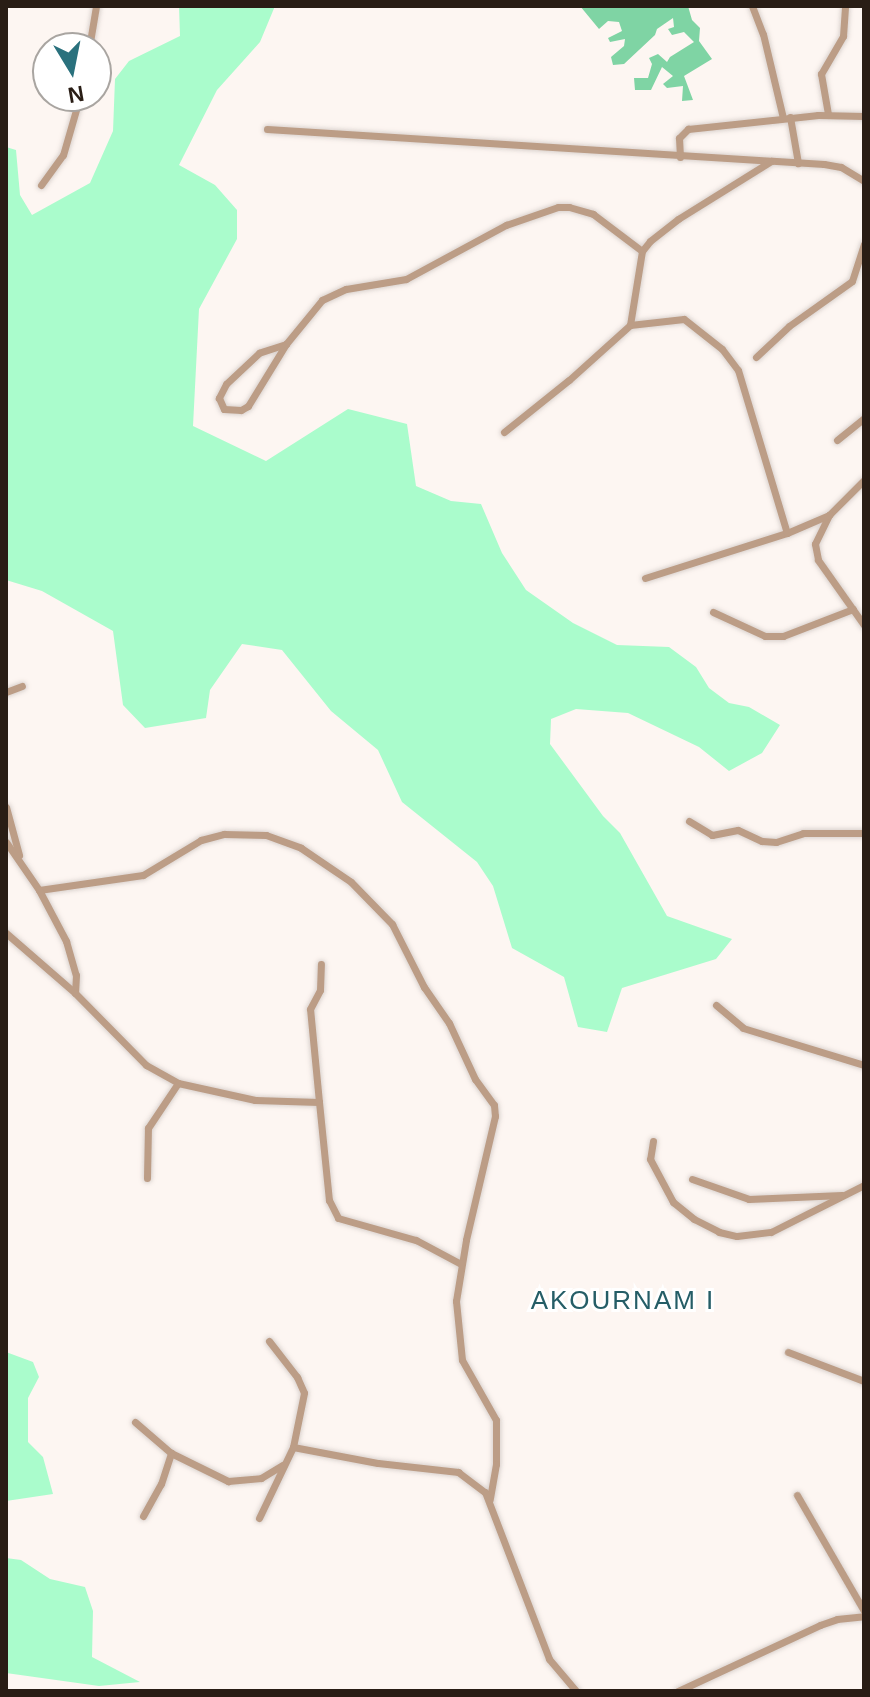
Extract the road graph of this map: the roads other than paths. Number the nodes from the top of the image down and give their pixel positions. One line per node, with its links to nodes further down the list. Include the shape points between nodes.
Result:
1 (96, 6): 4 (street)
2 (752, 6): 8 (street)
3 (845, 6): 6 (street, via 843,36 821,74)
4 (92, 32)
5 (75, 112): 14 (street, via 63,155)
6 (828, 114): 7 (street); 8 (street)
7 (864, 116)
8 (786, 117): 10 (street, via 688,129 679,138); 12 (street)
9 (267, 129): 10 (street)
10 (680, 157): 11 (street)
11 (771, 161): 12 (street); 16 (street, via 678,219)
12 (798, 163): 13 (street, via 841,167)
13 (864, 181)
14 (41, 185)
15 (864, 244): 19 (street, via 852,281)
16 (642, 251): 17 (street); 18 (street, via 593,214 558,207 506,225 406,279 346,289 322,300)
17 (630, 325): 21 (street); 25 (street, via 684,319 722,349 738,370)
18 (286, 344): 18 (street, via 248,406 224,409 219,398 226,384 259,353)
19 (756, 357)
20 (864, 418): 22 (street)
21 (504, 432)
22 (837, 440)
23 (863, 481): 24 (street)
24 (829, 515): 25 (street); 27 (street, via 816,552)
25 (787, 533): 26 (street)
26 (645, 578)
27 (853, 609): 28 (street, via 783,636 765,636); 29 (street)
28 (713, 612)
29 (864, 625)
30 (22, 686): 31 (street)
31 (6, 692)
32 (6, 807): 36 (street)
33 (689, 821): 34 (street, via 712,835 738,830 776,842 803,833)
34 (864, 833)
35 (6, 842): 36 (street)
36 (20, 858): 37 (street)
37 (39, 890): 40 (street, via 66,941 76,975); 50 (street, via 143,875 201,840 245,832 301,848 351,882 392,924 494,1105)
38 (6, 933): 40 (street)
39 (321, 964): 44 (street, via 320,990 310,1009)
40 (75, 993): 43 (street, via 146,1065)
41 (716, 1005): 42 (street, via 743,1028)
42 (864, 1065)
43 (178, 1083): 44 (street, via 255,1100); 46 (street, via 148,1128)
44 (319, 1102): 50 (street, via 329,1200 338,1218 416,1240)
45 (653, 1141): 49 (street, via 650,1159 673,1202 719,1232 771,1232)
46 (147, 1178)
47 (692, 1179): 49 (street, via 749,1199)
48 (864, 1183): 49 (street)
49 (848, 1192)
50 (461, 1264): 59 (street, via 456,1301 459,1349 489,1403 498,1432)
51 (269, 1341): 55 (street, via 304,1393)
52 (788, 1352): 53 (street)
53 (864, 1381)
54 (135, 1422): 56 (street)
55 (293, 1447): 57 (street); 59 (street, via 458,1472)
56 (171, 1453): 57 (street, via 228,1481 261,1478); 60 (street)
57 (283, 1465): 61 (street)
58 (797, 1495): 62 (street)
59 (490, 1499): 64 (street, via 549,1659)
60 (143, 1516)
61 (259, 1518)
62 (864, 1614): 63 (street, via 820,1625)
63 (689, 1690): 65 (street)
64 (576, 1691)
65 (678, 1691)

